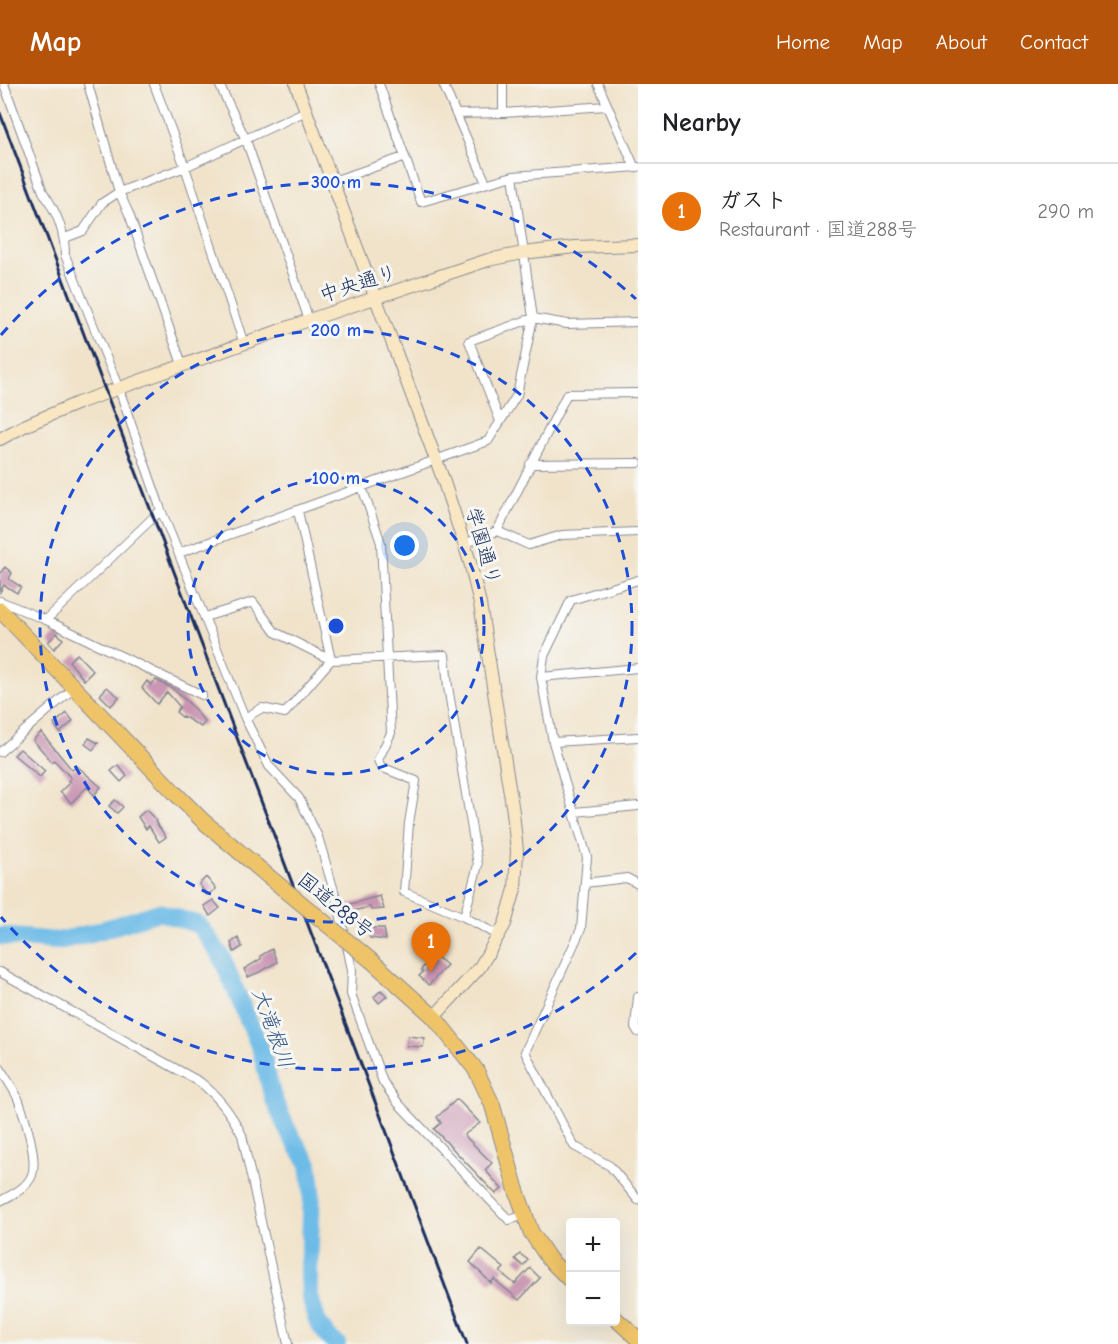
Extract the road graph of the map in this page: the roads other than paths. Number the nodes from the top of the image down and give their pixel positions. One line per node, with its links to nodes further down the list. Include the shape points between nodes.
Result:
1 (4, 84): 22 (street, via 43,192)
2 (88, 84): 21 (street)
3 (154, 84): 16 (street)
4 (219, 84): 14 (street)
5 (296, 84): 11 (street, 学園通り)
6 (380, 84): 15 (street)
7 (443, 84): 13 (street)
8 (503, 84): 12 (street)
9 (598, 84): 10 (street)
10 (607, 106): 12 (street); 17 (street)
11 (306, 111): 14 (street); 19 (street, 学園通り)
12 (503, 113): 13 (street)
13 (456, 114): 20 (street)
14 (246, 140): 16 (street); 27 (street)
15 (404, 157): 19 (street); 20 (street, via 421,202)
16 (185, 167): 21 (street); 29 (street)
17 (637, 168): 18 (street)
18 (513, 176): 20 (street); 24 (street)
19 (333, 181): 25 (street, 学園通り)
20 (486, 183)
21 (119, 192): 22 (street, via 102,204 83,231); 30 (street)
22 (65, 238): 31 (street, via 65,255)
23 (638, 245): 24 (street, 中央通り)
24 (523, 253): 25 (street, 中央通り, via 488,260); 26 (street)
25 (375, 299): 27 (street, 中央通り); 35 (street, 学園通り)
26 (532, 318): 28 (street, via 567,324); 33 (street, via 517,395); 33 (street, via 468,341)
27 (309, 320): 29 (street, 中央通り)
28 (638, 322)
29 (244, 344): 30 (street, 中央通り)
30 (183, 367): 31 (street, 中央通り)
31 (118, 389): 34 (street, 中央通り); 39 (street)
32 (638, 393): 37 (street, via 567,394)
33 (500, 421): 35 (street, via 488,441)
34 (0, 439)
35 (435, 462): 38 (street); 43 (street, 学園通り)
36 (638, 463): 37 (street)
37 (530, 464): 41 (street)
38 (362, 487): 40 (street); 50 (street, via 381,543)
39 (161, 510): 44 (street); 49 (street)
40 (298, 511): 44 (street); 51 (street)
41 (497, 531): 42 (street, via 529,545 562,535); 43 (street)
42 (638, 532)
43 (464, 544): 65 (street, 学園通り, via 480,604 517,851 515,889)
44 (179, 553): 48 (street)
45 (638, 580): 53 (street, via 571,600 544,656)
46 (0, 601): 49 (street)
47 (0, 610): 54 (highway, 国道288号)
48 (205, 617): 51 (street, via 253,602 275,632); 56 (street)
49 (46, 620): 55 (street)
50 (387, 658): 51 (street); 64 (street, via 445,656 478,865); 64 (street, via 391,733 378,760 381,767 416,781 404,892)
51 (331, 660): 56 (street, via 285,713 262,708)
52 (638, 668): 53 (street)
53 (541, 677): 58 (street)
54 (74, 688): 59 (street); 68 (highway, 国道288号, bridge, via 203,821)
55 (202, 695)
56 (245, 718): 73 (street, via 269,766 299,798 318,837 339,908 352,970 351,994 383,1082 398,1103 509,1220)
57 (638, 737): 58 (street)
58 (553, 742): 61 (street)
59 (0, 752)
60 (638, 806): 61 (street)
61 (575, 812): 62 (street, via 587,857)
62 (585, 883): 63 (street, via 627,878); 71 (street, via 581,929 525,1052 574,1146 610,1166)
63 (638, 884)
64 (464, 917): 65 (street)
65 (500, 936): 68 (street, 学園通り, via 480,967)
66 (0, 972): 77 (street, via 200,1082 232,1115 242,1135)
67 (638, 997): 69 (street)
68 (434, 1017): 73 (highway, 国道288号, via 476,1070 492,1104)
69 (638, 1032)
70 (0, 1068): 72 (street, via 19,1100 34,1158 32,1175 25,1185)
71 (638, 1200)
72 (0, 1201)
73 (525, 1215): 74 (highway, 国道288号, via 549,1259)
74 (566, 1276)
75 (620, 1323): 76 (highway)
76 (638, 1339)
77 (288, 1344)

